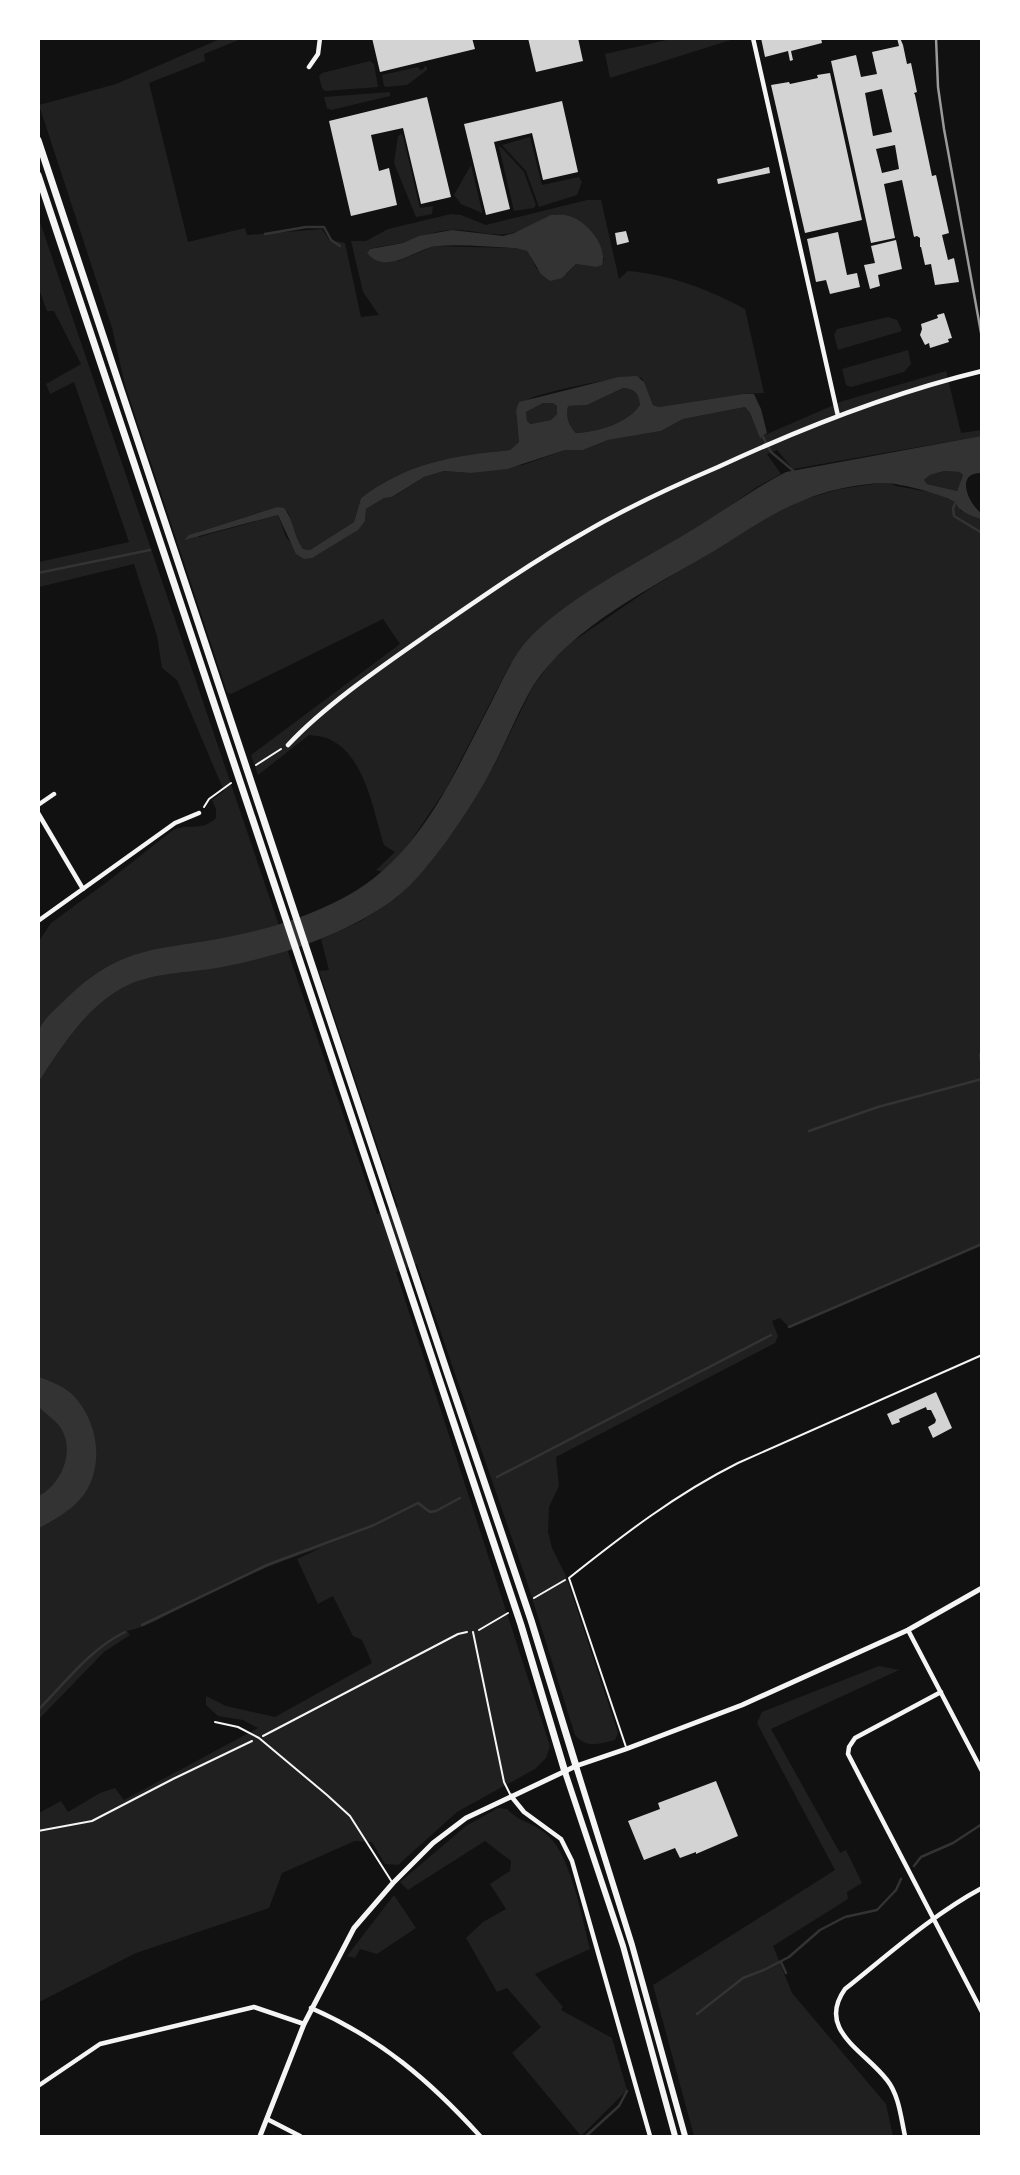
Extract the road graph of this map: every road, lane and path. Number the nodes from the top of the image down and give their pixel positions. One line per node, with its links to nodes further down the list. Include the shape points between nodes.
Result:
1 (320, 38): 3 (street, via 318,54)
2 (753, 38): 7 (street)
3 (309, 66)
4 (38, 140): 26 (highway)
5 (38, 175): 28 (highway, via 521,1625)
6 (982, 371): 7 (street)
7 (838, 416): 8 (street, via 762,446 583,533 387,664)
8 (288, 745): 9 (path)
9 (256, 765)
10 (231, 783): 14 (path)
11 (54, 794): 12 (street)
12 (38, 805)
13 (38, 813): 15 (street)
14 (199, 813): 15 (street, via 175,823)
15 (83, 888): 16 (street)
16 (38, 921)
17 (982, 1354): 18 (lane, via 737,1462 672,1500)
18 (569, 1578): 20 (path); 25 (lane)
19 (982, 1588): 21 (main road)
20 (547, 1590)
21 (908, 1630): 23 (street); 25 (main road, via 742,1705)
22 (473, 1632): 29 (lane, via 504,1783)
23 (941, 1692): 27 (street); 32 (street, via 855,1738 848,1754)
24 (215, 1722): 30 (lane, via 259,1738 327,1795 350,1816)
25 (626, 1749): 26 (main road)
26 (576, 1766): 28 (main road); 43 (main road)
27 (982, 1771)
28 (565, 1772): 29 (main road); 42 (main road, via 623,1947)
29 (511, 1795): 30 (main road, via 466,1818); 41 (street, via 524,1812 561,1839 572,1861)
30 (393, 1883): 33 (main road, via 354,1928)
31 (982, 1888): 32 (street)
32 (933, 1919): 34 (street); 44 (street, via 845,1989 834,2015 845,2036 888,2082)
33 (311, 2008): 35 (main road); 40 (street, via 385,2048 445,2099)
34 (982, 2012)
35 (304, 2024): 36 (street, via 254,2007 100,2044); 37 (main road)
36 (38, 2086)
37 (267, 2119): 38 (main road); 39 (street)
38 (260, 2137)
39 (300, 2137)
40 (480, 2137)
41 (650, 2137)
42 (675, 2137)
43 (685, 2137)
44 (905, 2137)

